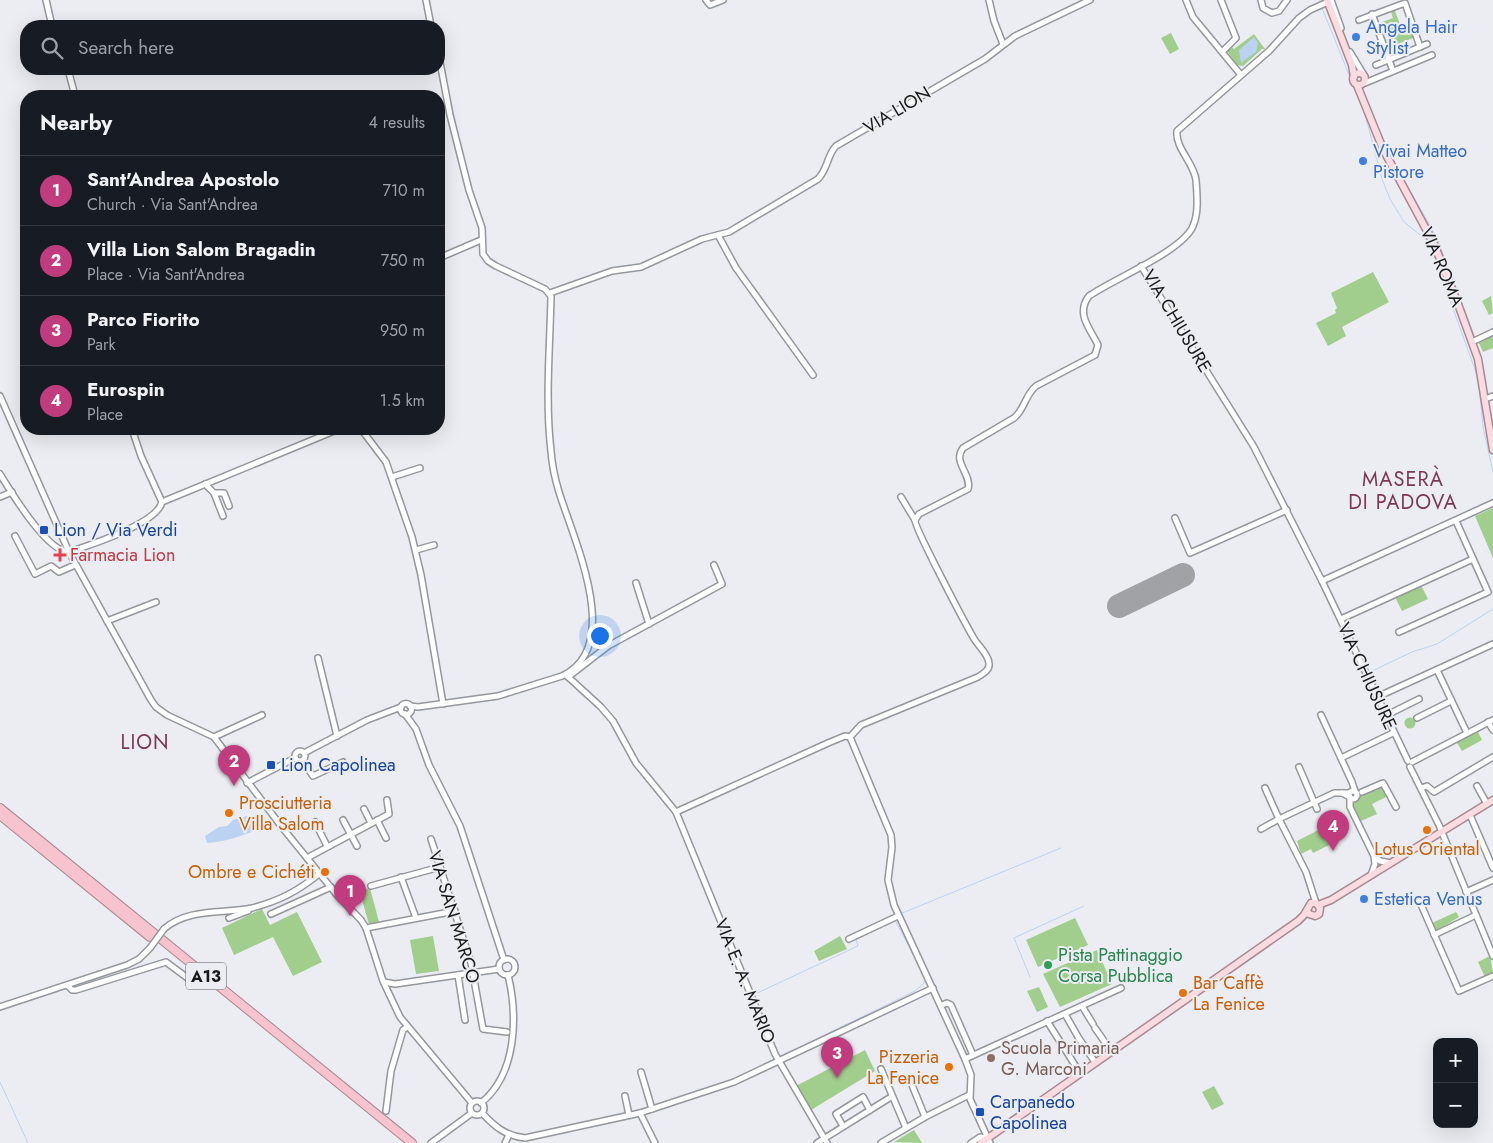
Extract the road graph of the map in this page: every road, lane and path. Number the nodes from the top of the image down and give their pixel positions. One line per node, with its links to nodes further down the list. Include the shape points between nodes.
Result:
1 (46, 0): 13 (street)
2 (426, 0): 14 (street)
3 (706, 0): 4 (street, via 714,5)
4 (723, 0)
5 (990, 0): 16 (street)
6 (1090, 0): 16 (street, VIA LION, via 1025,30)
7 (1186, 0): 19 (street, via 1193,17)
8 (1221, 0): 19 (street, via 1236,38)
9 (1261, 0): 10 (street, via 1264,8 1272,13)
10 (1287, 0)
11 (1325, 3): 23 (main road, VIA ROMA); 26 (street); 29 (street, VIA CHIUSURE, via 1294,23)
12 (1372, 14): 15 (street); 18 (street, via 1405,3); 22 (street)
13 (51, 20)
14 (430, 20)
15 (1359, 20)
16 (1003, 44): 34 (street, VIA LION, via 978,64 836,146 818,179 740,226)
17 (1427, 44): 18 (street)
18 (1420, 47): 21 (street); 22 (street)
19 (1222, 52): 29 (street)
20 (1432, 55): 21 (street)
21 (1423, 58): 25 (street)
22 (1389, 61): 24 (street); 25 (street)
23 (1352, 65): 26 (main road); 31 (main road, VIA ROMA)
24 (1376, 65)
25 (1393, 71): 30 (street)
26 (1363, 74): 30 (street); 31 (main road); 32 (main road)
27 (70, 75): 33 (street)
28 (442, 75): 35 (street, via 469,190 482,228)
29 (1241, 75): 37 (street, VIA CHIUSURE, via 1177,131 1177,140 1195,177 1195,221 1182,241)
30 (1379, 76): 32 (street)
31 (1354, 77): 32 (main road, VIA ROMA, via 1353,81)
32 (1362, 84): 40 (main road, VIA ROMA, via 1362,94 1383,149 1434,244)
33 (73, 90)
34 (718, 235): 38 (street, VIA LION, via 641,267 612,271); 41 (street, via 733,263)
35 (481, 240): 36 (street); 38 (street, via 483,254 488,261)
36 (445, 255)
37 (1141, 266): 61 (street, VIA CHIUSURE, via 1254,447); 64 (street, via 1093,293 1085,302 1084,318 1098,345 1094,355 1030,390 1020,413 963,448 960,460 969,482 968,488 920,514)
38 (550, 293): 82 (street, via 551,450 558,489 586,572 592,623 590,645)
39 (1493, 332): 40 (street)
40 (1472, 342): 44 (main road, VIA ROMA)
41 (813, 375)
42 (0, 396): 69 (street)
43 (1493, 396): 44 (street)
44 (1485, 399): 45 (main road, VIA ROMA)
45 (1490, 425): 49 (main road, VIA ROMA)
46 (134, 435): 58 (street)
47 (324, 435): 53 (street)
48 (366, 435): 52 (street, via 384,456)
49 (1493, 450)
50 (420, 468): 52 (street)
51 (0, 474): 54 (street)
52 (392, 477): 68 (street)
53 (205, 484): 55 (street); 58 (street)
54 (12, 492): 56 (street); 69 (street, via 43,534 60,550)
55 (214, 493): 60 (street, via 224,493); 62 (street)
56 (0, 497)
57 (901, 497): 64 (street)
58 (162, 502): 69 (street, via 160,509 140,524)
59 (1493, 503): 65 (street)
60 (229, 506)
61 (1287, 510): 63 (street, via 1190,553); 73 (street, VIA CHIUSURE)
62 (223, 516)
63 (1175, 518)
64 (915, 520): 100 (street, via 924,545 990,665 978,677 861,726)
65 (1456, 521): 70 (street); 73 (street)
66 (15, 536): 72 (street, via 35,574 51,566 59,572)
67 (434, 545): 68 (street)
68 (416, 550): 88 (street)
69 (69, 552): 72 (street)
70 (1473, 559): 76 (street); 79 (street, via 1488,592)
71 (714, 564): 78 (street, via 722,584)
72 (75, 565): 77 (street)
73 (1322, 581): 76 (street, VIA CHIUSURE)
74 (636, 583): 78 (street)
75 (156, 602): 77 (street)
76 (1340, 619): 85 (street, VIA CHIUSURE)
77 (107, 621): 99 (street, via 156,707)
78 (649, 624): 82 (street, via 608,646)
79 (1399, 632)
80 (1493, 644): 83 (street)
81 (318, 658): 98 (street)
82 (577, 668): 84 (street)
83 (1437, 670): 85 (street); 87 (street)
84 (567, 676): 88 (street, via 498,696); 121 (street, VIA E. A. MARIO, via 613,722 636,763)
85 (1377, 697): 92 (street, VIA CHIUSURE)
86 (1419, 699): 92 (street)
87 (1451, 701): 93 (street); 97 (street)
88 (443, 704): 89 (street)
89 (407, 710): 98 (street, via 374,717); 164 (street, via 429,765 460,826)
90 (262, 714): 99 (street)
91 (1322, 715): 104 (street)
92 (1385, 716): 96 (street, VIA CHIUSURE)
93 (1417, 718)
94 (1491, 721): 95 (street); 97 (street)
95 (1493, 730)
96 (1393, 733): 104 (street); 107 (street, VIA CHIUSURE)
97 (1467, 733): 107 (street)
98 (337, 736): 101 (street)
99 (214, 737): 109 (street)
100 (850, 738): 121 (street, via 845,736 828,743); 157 (street, via 890,835 892,848 888,880)
101 (304, 753): 103 (street, via 297,751); 105 (street)
102 (1493, 756): 112 (street, via 1434,792 1427,786)
103 (295, 758): 105 (street); 109 (street)
104 (1341, 758): 113 (street)
105 (302, 760): 106 (street, via 313,776)
106 (342, 762)
107 (1410, 764): 112 (street, VIA CHIUSURE)
108 (1299, 767): 115 (street)
109 (247, 783): 136 (street)
110 (1477, 786): 116 (street)
111 (1265, 788): 124 (street)
112 (1421, 788): 129 (street, VIA CHIUSURE)
113 (1354, 794): 115 (street, via 1334,793); 117 (street, via 1383,783); 135 (street, via 1350,807)
114 (387, 800): 127 (street, via 389,814)
115 (1314, 802): 120 (street); 124 (street)
116 (1490, 802): 123 (main road)
117 (1396, 806)
118 (0, 808): 216 (highway, A13)
119 (364, 809): 127 (street)
120 (1318, 809)
121 (676, 812): 191 (street, VIA E. A. MARIO)
122 (0, 815): 215 (highway, A13)
123 (1470, 815): 129 (main road); 139 (street)
124 (1279, 819): 128 (street); 147 (street, via 1304,868)
125 (343, 820): 130 (street)
126 (315, 822): 133 (street)
127 (374, 822): 130 (street); 131 (street)
128 (1261, 829)
129 (1442, 832): 137 (main road); 148 (street, VIA CHIUSURE)
130 (350, 834): 133 (street); 134 (street)
131 (386, 838)
132 (431, 839): 138 (street, VIA SAN MARCO)
133 (327, 846): 136 (street)
134 (357, 846)
135 (1374, 856): 137 (street); 141 (street)
136 (307, 858): 140 (street)
137 (1391, 863): 141 (main road)
138 (440, 866): 142 (street); 153 (street, VIA SAN MARCO)
139 (1493, 868)
140 (320, 874): 145 (street); 151 (street, via 301,889)
141 (1371, 875): 152 (main road)
142 (401, 877): 144 (street); 159 (street)
143 (1493, 880): 148 (street)
144 (371, 886)
145 (331, 887): 149 (street); 155 (street)
146 (354, 888): 149 (street)
147 (1310, 889): 152 (street); 154 (street)
148 (1466, 892): 156 (street, VIA CHIUSURE)
149 (339, 897): 160 (street)
150 (1419, 900): 161 (street)
151 (260, 906): 158 (street); 173 (street, bridge, via 176,920 133,962)
152 (1318, 906): 154 (main road, via 1311,903); 154 (main road, via 1317,915)
153 (455, 911): 159 (street); 166 (street, VIA SAN MARCO)
154 (1308, 911): 188 (main road)
155 (272, 914)
156 (1476, 915): 161 (street); 163 (street, VIA CHIUSURE)
157 (898, 916): 162 (street); 170 (street)
158 (229, 918)
159 (416, 918): 160 (street)
160 (366, 928): 172 (street)
161 (1434, 935): 169 (street, via 1459,991)
162 (849, 939)
163 (1493, 956)
164 (504, 960): 165 (street); 168 (street, via 509,960 514,966)
165 (499, 968): 166 (street); 168 (street)
166 (473, 972): 167 (street); 187 (street, VIA SAN MARCO, via 483,1031)
167 (458, 975): 172 (street); 182 (street)
168 (508, 975): 201 (street, via 512,1012 510,1053 497,1085)
169 (1493, 976)
170 (929, 980): 174 (street); 177 (street)
171 (196, 985): 173 (street, via 166,962 76,990)
172 (388, 985): 184 (street)
173 (68, 986): 180 (street)
174 (933, 988): 176 (street); 177 (street)
175 (1121, 988): 179 (street)
176 (937, 995): 177 (street); 178 (street)
177 (915, 996): 191 (street)
178 (942, 1005): 185 (street, via 950,1005); 186 (street)
179 (1082, 1006): 181 (street); 188 (street)
180 (0, 1007)
181 (1065, 1014): 183 (street); 192 (street)
182 (465, 1020)
183 (1047, 1021): 189 (street); 195 (street)
184 (407, 1027): 200 (street); 204 (street, via 403,1030 391,1070)
185 (961, 1028): 186 (street); 189 (street)
186 (954, 1031): 190 (street)
187 (507, 1032)
188 (1111, 1051): 192 (main road)
189 (973, 1055): 190 (street)
190 (965, 1059): 197 (street, via 971,1075)
191 (780, 1062): 202 (street, via 734,1082); 213 (street, VIA E. A. MARIO)
192 (1095, 1062): 195 (main road)
193 (881, 1069): 199 (street)
194 (641, 1072): 202 (street)
195 (1080, 1073): 214 (main road)
196 (912, 1085): 209 (street)
197 (969, 1095): 209 (street); 214 (street)
198 (625, 1096): 208 (street)
199 (892, 1097): 203 (street); 211 (street)
200 (472, 1103): 201 (street); 206 (street)
201 (481, 1103): 207 (street)
202 (652, 1109): 205 (street)
203 (870, 1110): 210 (street); 210 (street, via 863,1097 836,1114)
204 (386, 1111)
205 (640, 1112): 208 (street); 219 (street)
206 (472, 1113): 207 (street); 217 (street)
207 (482, 1113): 212 (street)
208 (629, 1115): 212 (street, via 540,1136)
209 (925, 1116): 211 (street)
210 (843, 1126): 213 (street)
211 (906, 1128): 222 (street)
212 (510, 1136): 218 (street)
213 (824, 1138): 220 (street); 221 (street, VIA E. A. MARIO)
214 (989, 1140): 223 (street, via 980,1137); 224 (main road)
215 (404, 1143)
216 (412, 1143)
217 (431, 1143)
218 (505, 1143)
219 (655, 1143)
220 (817, 1143)
221 (827, 1143)
222 (881, 1143)
223 (971, 1143)
224 (981, 1143)

